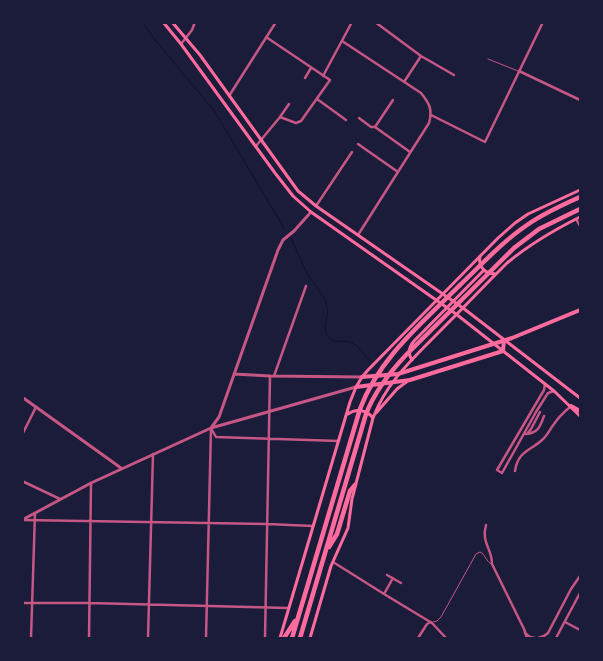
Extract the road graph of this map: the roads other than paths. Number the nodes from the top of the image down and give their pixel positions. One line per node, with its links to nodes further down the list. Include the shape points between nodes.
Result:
1 (163, 22): 11 (main road)
2 (172, 22): 9 (main road)
3 (195, 22): 9 (street)
4 (276, 22): 8 (street)
5 (352, 22): 10 (street)
6 (375, 22): 12 (street)
7 (543, 22): 15 (street)
8 (266, 37): 14 (street); 20 (street)
9 (186, 38): 11 (street); 20 (main road)
10 (342, 41): 17 (street); 19 (street)
11 (180, 44): 31 (main road)
12 (421, 56): 16 (street); 19 (street)
13 (488, 59): 15 (lane)
14 (311, 68): 17 (street); 18 (street)
15 (519, 72): 23 (street); 25 (street, via 485,142)
16 (454, 75)
17 (324, 76): 21 (street, via 330,80)
18 (305, 78)
19 (404, 82): 25 (street, via 421,93)
20 (229, 96): 30 (main road)
21 (317, 99): 26 (street, via 298,123); 28 (street)
22 (393, 100): 29 (street)
23 (580, 100)
24 (288, 104): 26 (street)
25 (432, 115): 35 (street)
26 (280, 117): 32 (street)
27 (359, 118): 29 (street)
28 (346, 120)
29 (375, 127): 35 (street)
30 (255, 132): 31 (main road); 32 (main road)
31 (250, 137): 34 (main road)
32 (262, 140): 34 (street); 40 (main road, via 298,191)
33 (358, 144): 37 (street)
34 (256, 146): 42 (main road, via 293,196)
35 (411, 151): 37 (street)
36 (352, 152): 40 (street)
37 (398, 172): 45 (street)
38 (580, 190): 46 (main road, via 528,214)
39 (580, 197): 118 (highway, via 548,212 498,248 382,367 366,395 350,440)
40 (316, 206): 45 (main road)
41 (580, 209): 102 (highway, via 539,229 514,248 384,380 370,404 357,442)
42 (311, 212): 51 (main road); 61 (street, via 282,242)
43 (578, 218): 44 (street); 48 (main road, via 539,239)
44 (580, 226)
45 (358, 235): 50 (main road)
46 (481, 255): 47 (main road, via 480,264); 50 (main road)
47 (484, 270): 48 (main road); 52 (main road)
48 (496, 274): 54 (main road)
49 (306, 286): 63 (street)
50 (443, 294): 51 (main road); 52 (main road)
51 (437, 300): 53 (main road); 64 (main road)
52 (453, 301): 53 (main road); 54 (main road)
53 (447, 307): 56 (main road); 60 (main road, via 413,342 409,352)
54 (462, 308): 56 (main road); 57 (main road)
55 (580, 310): 57 (main road)
56 (456, 314): 58 (main road); 60 (main road)
57 (504, 340): 58 (main road); 59 (main road); 71 (main road)
58 (494, 343): 59 (main road); 62 (main road)
59 (503, 351): 65 (main road); 67 (main road)
60 (412, 360): 62 (main road)
61 (234, 374): 63 (street); 81 (street, via 219,418)
62 (398, 374): 64 (main road); 66 (main road)
63 (272, 376): 64 (street); 76 (street)
64 (362, 377): 68 (main road)
65 (410, 380): 66 (main road); 80 (main road, via 396,389)
66 (392, 383): 68 (main road); 80 (main road)
67 (545, 384): 69 (main road); 74 (street)
68 (356, 387): 76 (street); 77 (main road)
69 (554, 392): 72 (main road); 74 (street, via 548,393)
70 (22, 397): 73 (street)
71 (580, 398)
72 (571, 406): 75 (main road); 79 (main road); 88 (street, via 543,439 522,455)
73 (36, 407): 83 (street); 87 (street)
74 (536, 411): 82 (street); 82 (street, via 498,470 502,473)
75 (580, 411)
76 (269, 412): 81 (street); 84 (street)
77 (346, 415): 80 (main road, via 359,410); 85 (main road)
78 (544, 416): 82 (street, via 538,430)
79 (580, 416)
80 (374, 417): 91 (main road)
81 (211, 428): 84 (street, via 216,437); 86 (street); 98 (street)
82 (525, 434)
83 (22, 435)
84 (268, 439): 85 (street); 99 (street)
85 (339, 441): 101 (main road)
86 (153, 454): 87 (street); 97 (street)
87 (121, 469): 90 (street)
88 (515, 471)
89 (22, 481): 92 (street)
90 (91, 483): 92 (street); 96 (street)
91 (355, 485): 102 (highway, via 350,491 337,534); 103 (main road, via 348,528)
92 (60, 499): 93 (street)
93 (34, 513): 94 (street); 95 (street)
94 (22, 520): 95 (street)
95 (34, 521): 96 (street); 112 (street)
96 (91, 521): 97 (street); 113 (street)
97 (152, 522): 98 (street); 114 (street)
98 (209, 523): 99 (street); 115 (street)
99 (267, 524): 101 (street); 116 (street)
100 (486, 525): 104 (street, via 484,535)
101 (314, 526): 117 (main road)
102 (325, 553): 130 (highway)
103 (333, 562): 110 (street); 131 (main road)
104 (492, 564): 120 (lane, via 482,553 477,553 440,619); 121 (street)
105 (387, 575): 107 (street)
106 (580, 576): 135 (street, via 548,633)
107 (393, 578): 108 (street); 110 (street)
108 (402, 584)
109 (580, 593): 119 (street)
110 (384, 594): 120 (street)
111 (22, 603): 112 (street)
112 (32, 603): 113 (street); 123 (street)
113 (90, 603): 114 (street); 124 (street)
114 (149, 604): 115 (street); 125 (street)
115 (207, 606): 116 (street); 126 (street)
116 (265, 607): 117 (street); 127 (street)
117 (289, 608): 128 (main road)
118 (299, 613): 128 (highway); 129 (highway)
119 (565, 622): 122 (street); 136 (street)
120 (432, 623): 132 (street, via 427,624); 133 (street)
121 (524, 629): 134 (street); 135 (street)
122 (580, 630)
123 (31, 638)
124 (89, 638)
125 (148, 638)
126 (206, 638)
127 (265, 638)
128 (282, 638)
129 (292, 638)
130 (300, 638)
131 (310, 638)
132 (418, 638)
133 (446, 638)
134 (527, 638)
135 (536, 638)
136 (556, 638)

